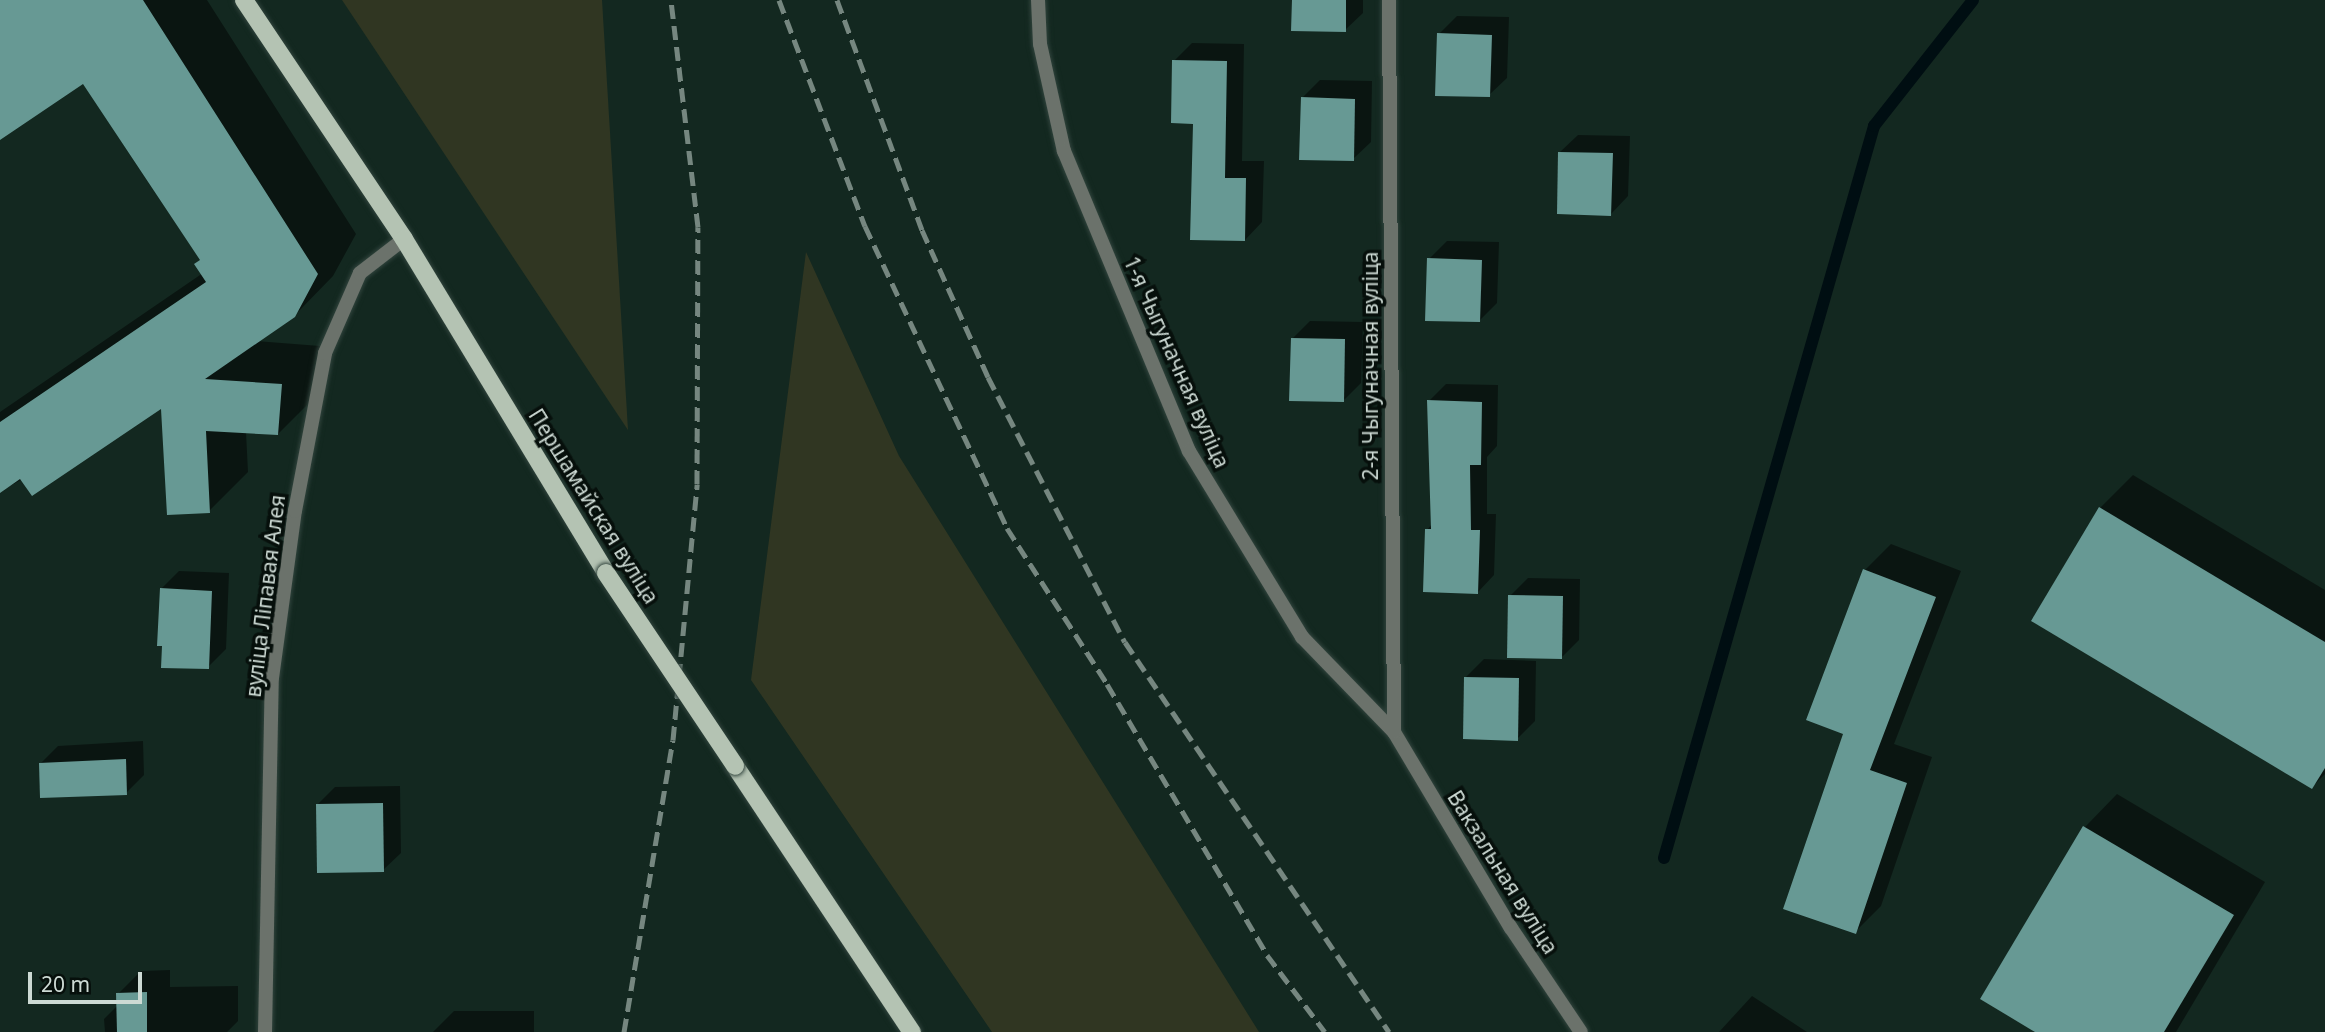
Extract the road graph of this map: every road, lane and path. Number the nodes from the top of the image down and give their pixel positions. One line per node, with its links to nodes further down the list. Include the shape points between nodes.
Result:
1 (244, 0): 4 (main road, Першамайская вуліца)
2 (1038, 0): 5 (street, 1-я Чыгуначная вуліца, via 1040,44 1064,151 1189,451 1302,637)
3 (1389, 0): 5 (street, 2-я Чыгуначная вуліца)
4 (404, 239): 6 (street, вуліца Ліпавая Алея, via 360,273 325,354 295,510 272,678); 7 (main road, Першамайская вуліца, bridge, via 606,573)
5 (1394, 732): 8 (street, Вакзальная вуліца, via 1511,928)
6 (265, 1032)
7 (912, 1032)
8 (1581, 1032)

